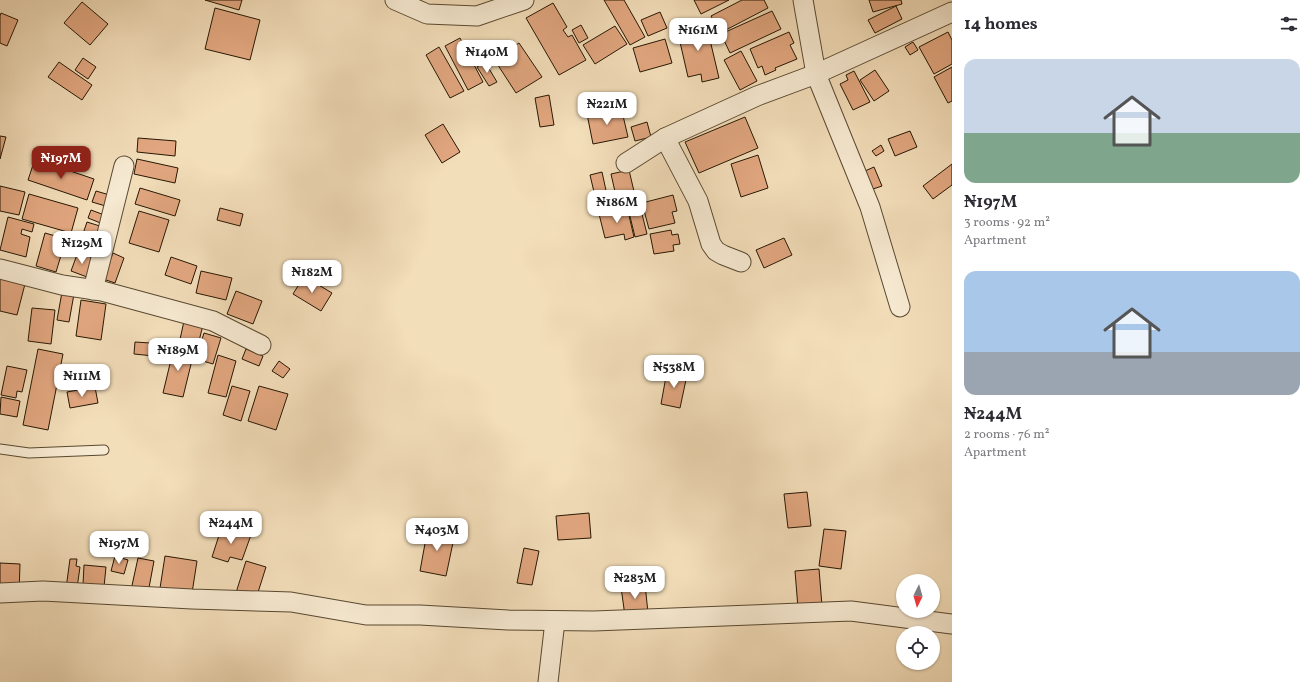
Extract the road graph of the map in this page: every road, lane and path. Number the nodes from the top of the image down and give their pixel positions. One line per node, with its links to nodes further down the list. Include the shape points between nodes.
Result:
1 (395, 0): 2 (street, via 427,14 477,16)
2 (524, 0)
3 (803, 0): 5 (street)
4 (952, 12): 5 (street)
5 (816, 74): 6 (street, via 756,96); 12 (street, via 870,207)
6 (665, 138): 7 (street); 9 (street, via 698,201 711,244 716,251)
7 (626, 163)
8 (124, 166): 11 (street)
9 (741, 262)
10 (0, 269): 11 (street)
11 (93, 290): 13 (street, via 213,321)
12 (900, 307)
13 (261, 345)
14 (0, 450): 15 (lane, via 29,453)
15 (104, 450)
16 (0, 593): 17 (street, via 43,591 291,602 366,615)
17 (556, 621): 18 (street, via 851,611); 19 (street)
18 (952, 624)
19 (548, 682)

